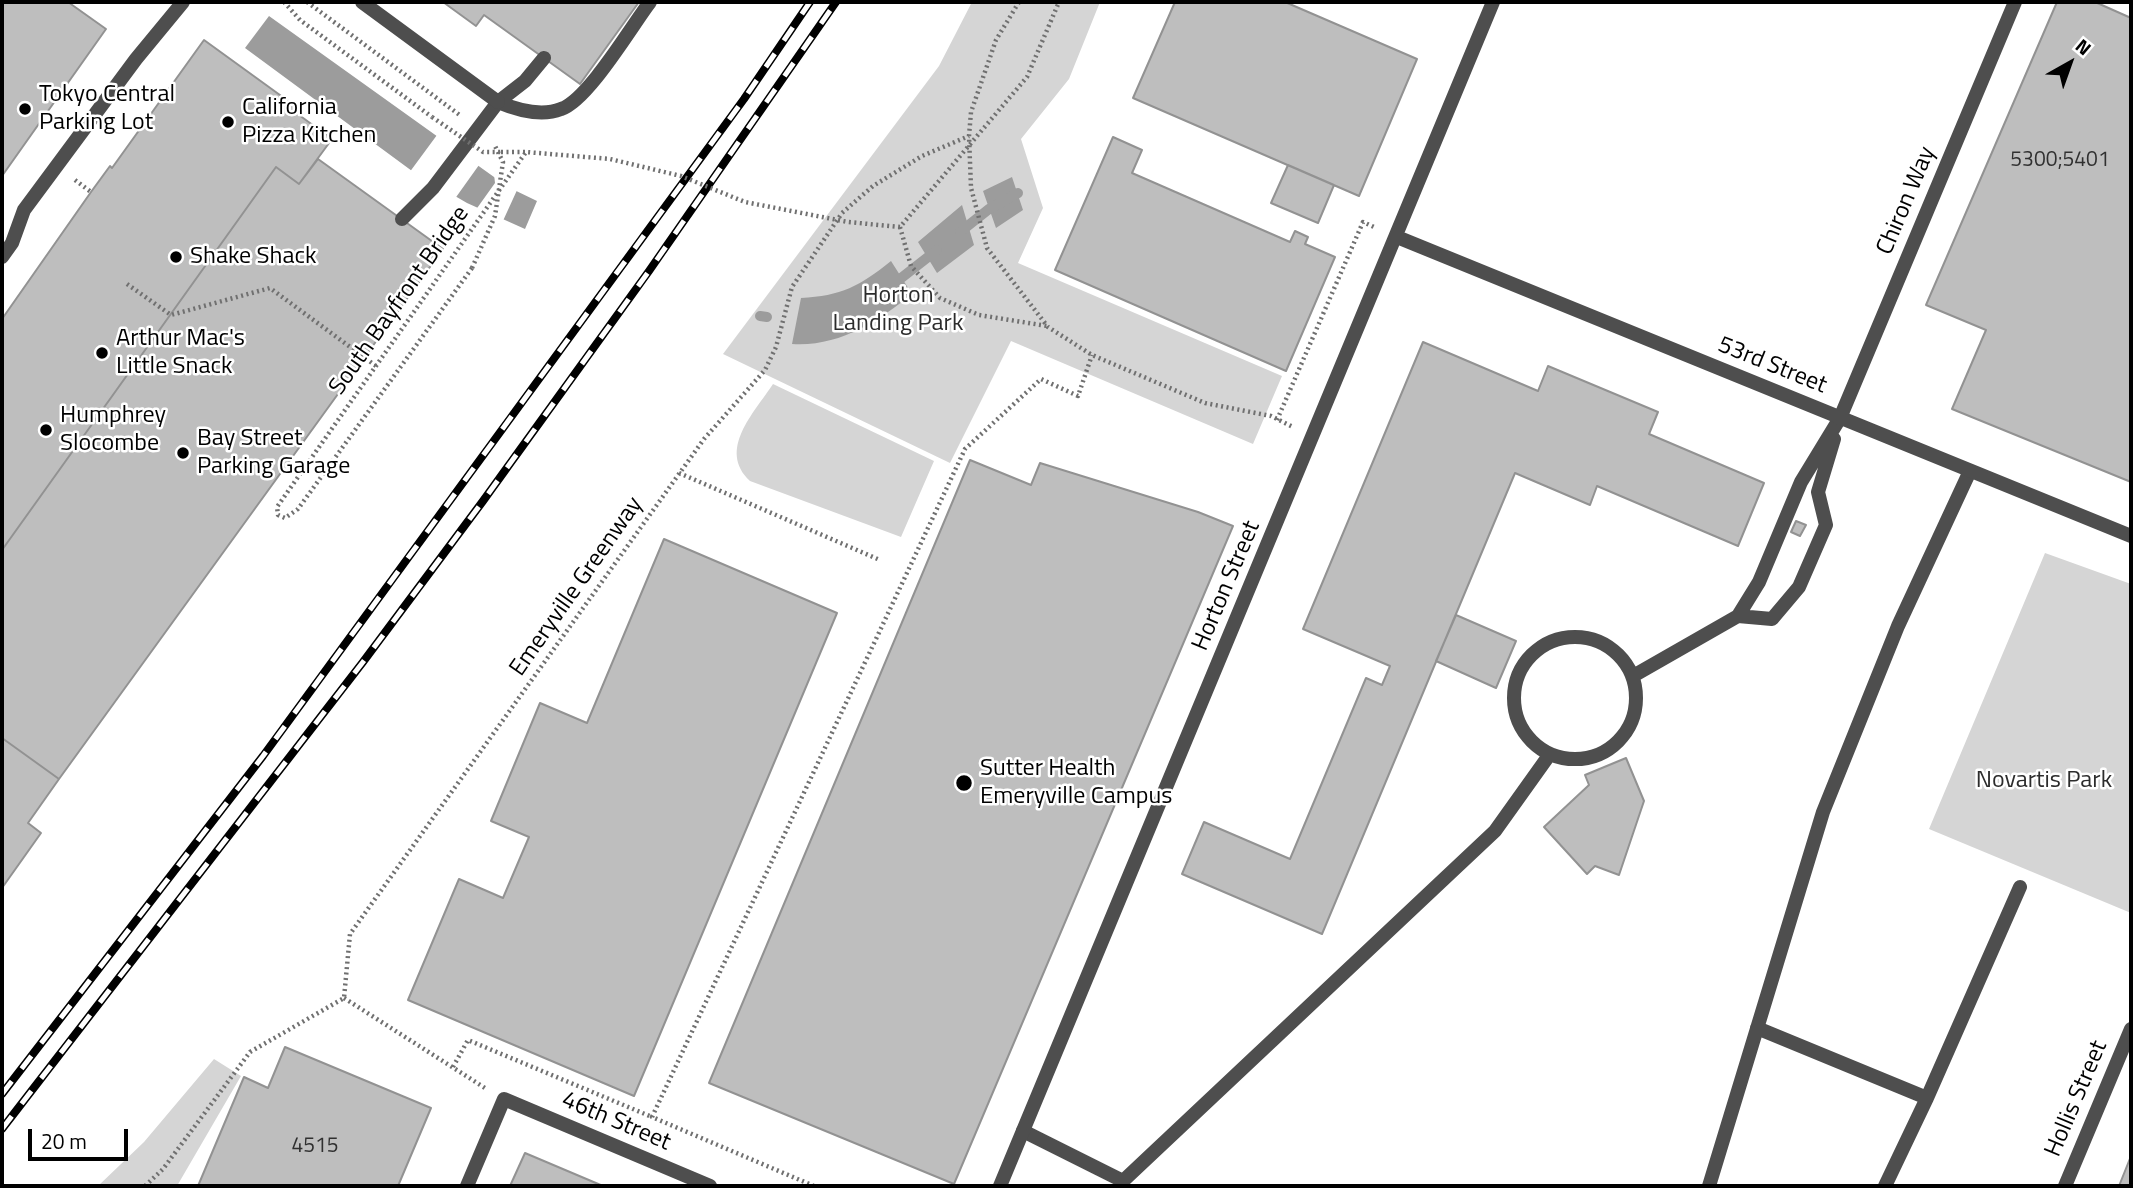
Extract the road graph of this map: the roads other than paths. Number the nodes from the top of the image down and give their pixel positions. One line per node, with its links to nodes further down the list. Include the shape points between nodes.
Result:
1 (183, 2): 10 (street, via 24,210)
2 (362, 2): 7 (street)
3 (650, 2): 7 (street, via 583,95 563,109 542,113)
4 (1493, 2): 9 (street, Horton Street)
5 (2015, 2): 11 (street, Chiron Way)
6 (544, 58): 7 (street)
7 (498, 102): 8 (street, via 433,188)
8 (402, 219)
9 (1397, 237): 11 (street, 53rd Street); 21 (street, Horton Street)
10 (2, 257)
11 (1840, 418): 12 (street, 53rd Street); 14 (street, via 1801,482 1759,582); 14 (street, via 1818,492 1826,525 1799,587 1772,619)
12 (1970, 471): 13 (street, 53rd Street); 18 (street, via 1898,626 1824,812)
13 (2131, 536)
14 (1738, 616): 15 (street)
15 (1633, 676): 16 (street, via 1637,700 1632,723 1618,743 1598,756 1574,760); 16 (street, via 1620,655 1601,641 1577,636 1553,640 1533,652 1519,672 1513,696 1517,720 1531,740)
16 (1550, 754): 21 (street, via 1495,831 1123,1181)
17 (2020, 887): 20 (street)
18 (1757, 1028): 20 (street); 25 (street)
19 (2131, 1029): 27 (street, Hollis Street)
20 (1927, 1098): 26 (street)
21 (1023, 1131): 24 (street, Horton Street)
22 (467, 1186): 23 (street, 46th Street, via 504,1100)
23 (710, 1186)
24 (1000, 1186)
25 (1709, 1186)
26 (1885, 1186)
27 (2065, 1186)

